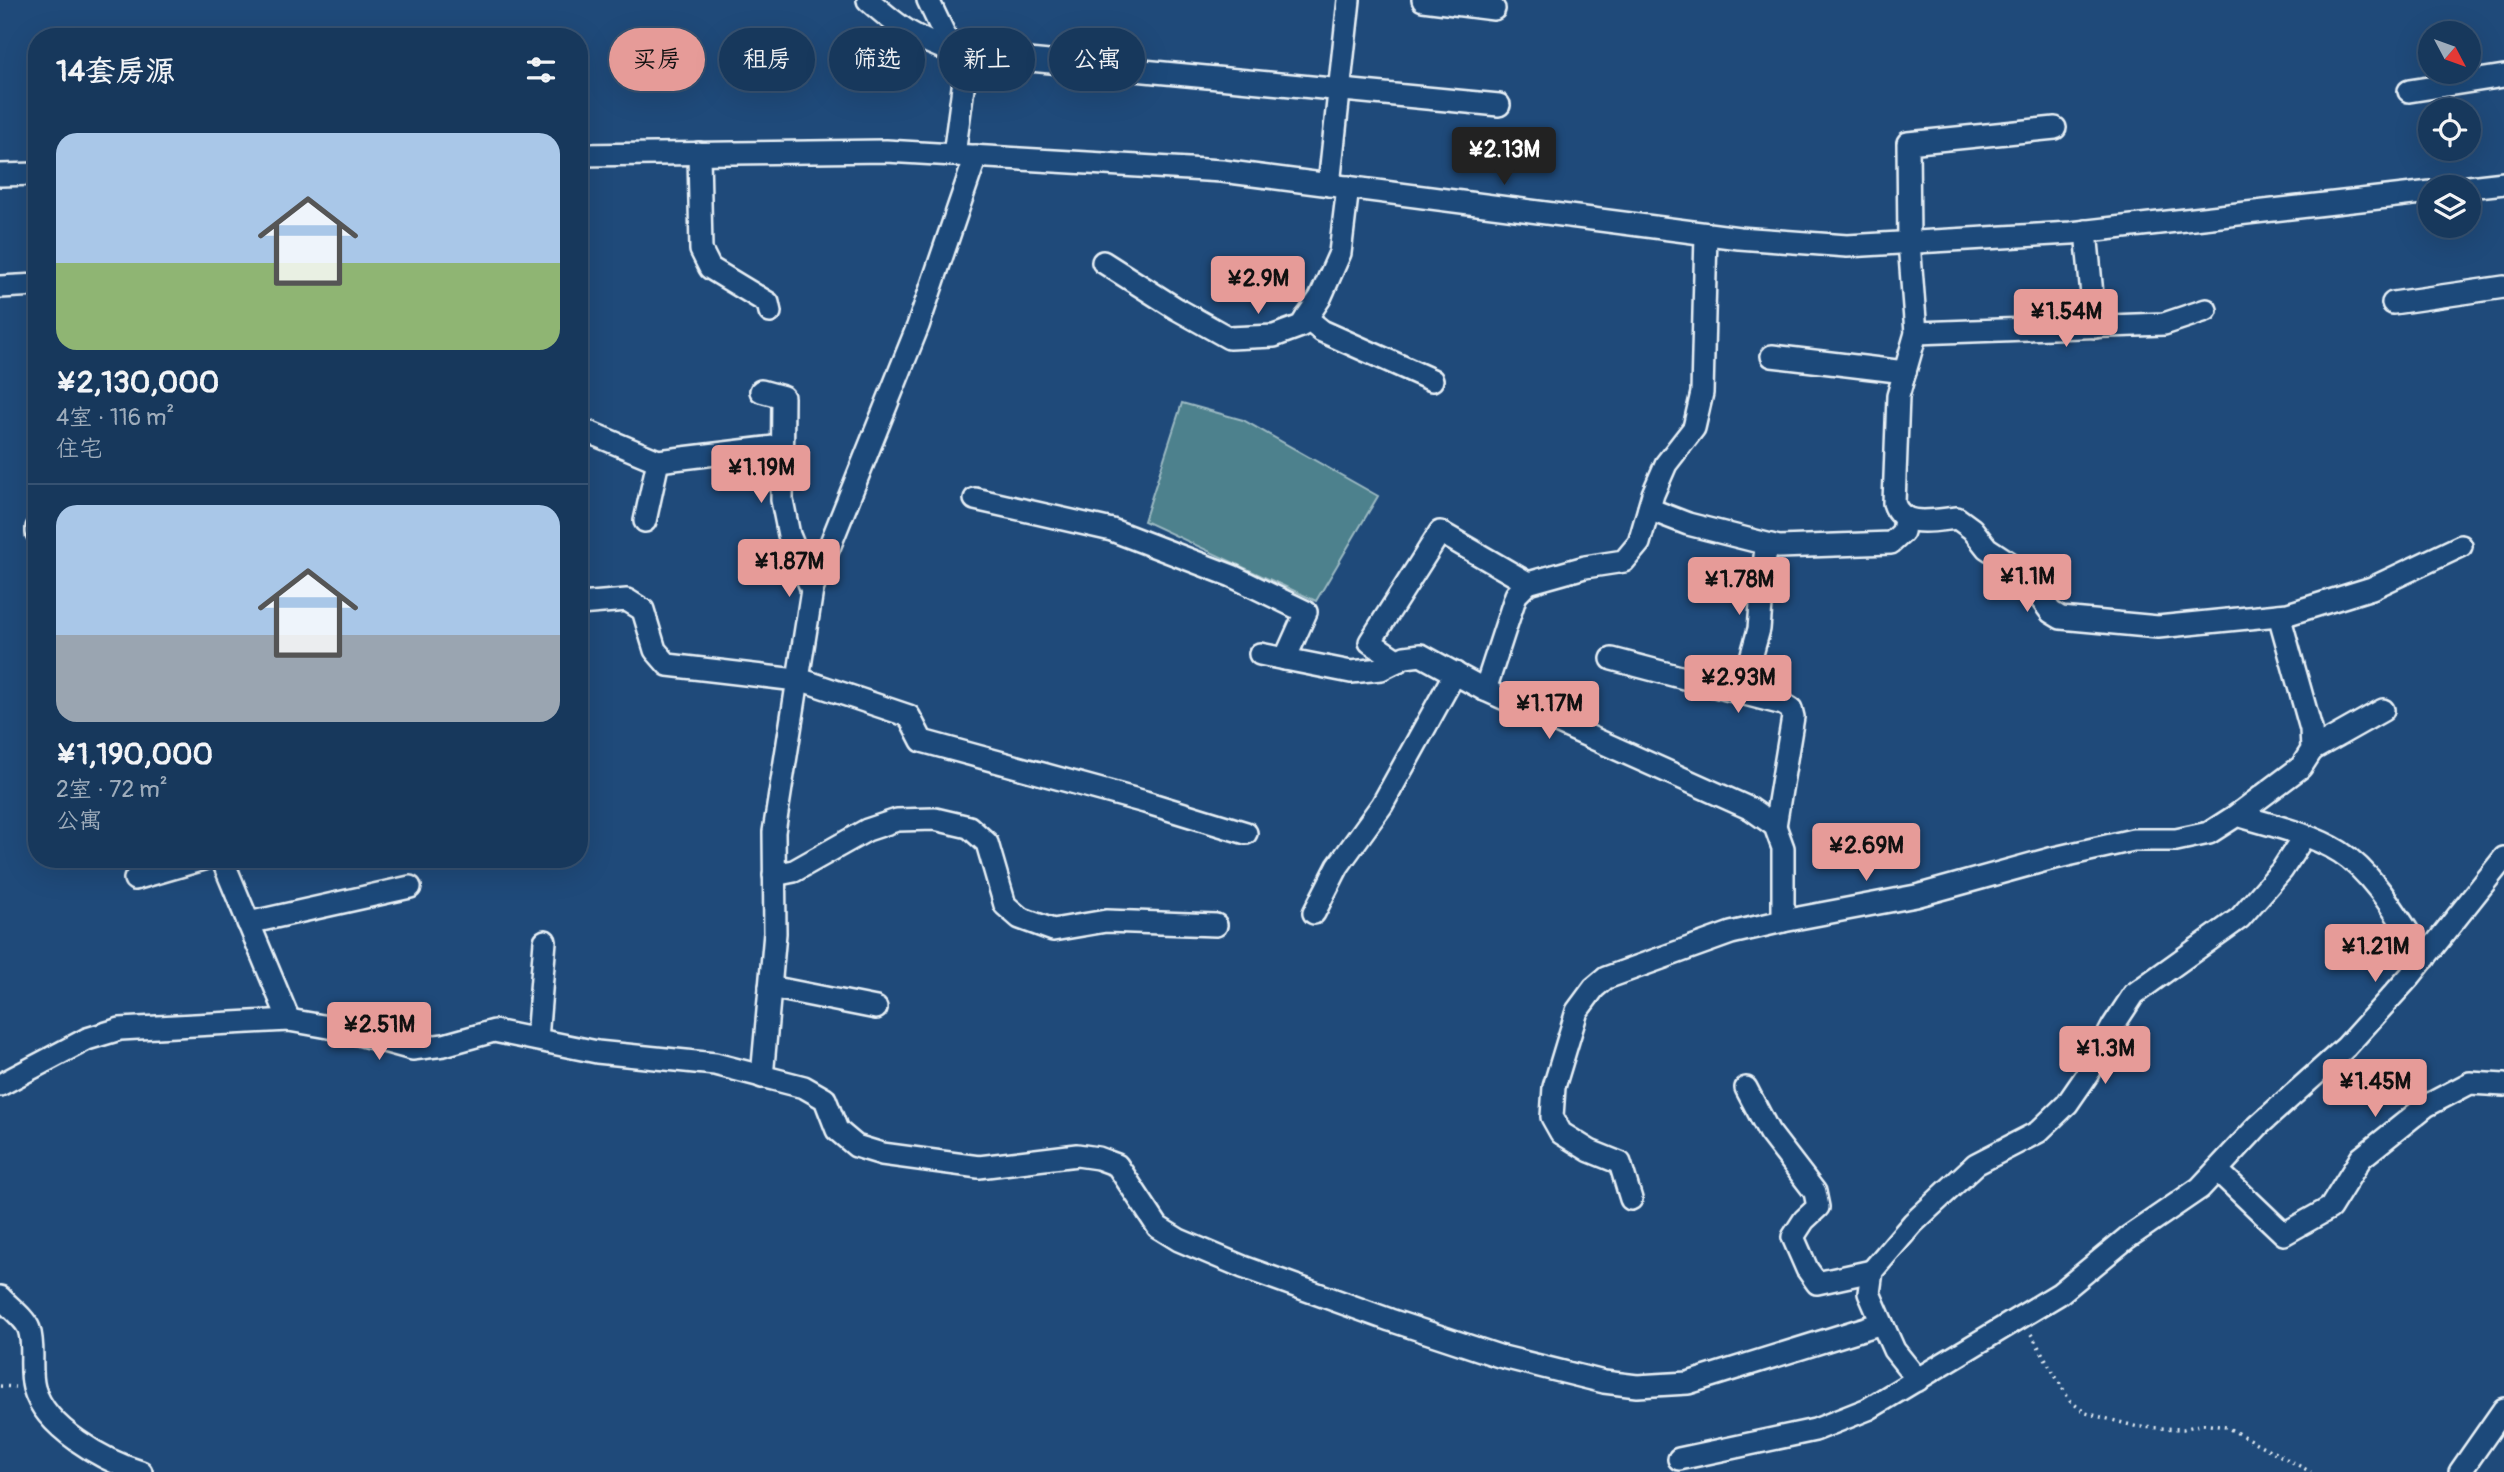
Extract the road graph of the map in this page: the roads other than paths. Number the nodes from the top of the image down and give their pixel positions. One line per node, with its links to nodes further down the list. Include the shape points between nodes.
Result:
1 (868, 0): 7 (street, via 901,29)
2 (928, 0): 6 (street)
3 (1349, 0): 10 (street)
4 (1423, 0): 5 (street)
5 (1494, 9)
6 (941, 28)
7 (939, 46)
8 (1035, 60): 10 (street)
9 (2504, 76): 12 (street)
10 (1338, 90): 13 (street); 22 (street)
11 (963, 91): 17 (street)
12 (2409, 92)
13 (1499, 105)
14 (2055, 128): 27 (street, via 1908,144)
15 (699, 153): 16 (street); 17 (street, via 886,150); 34 (street, via 701,250 710,268 768,303)
16 (588, 155)
17 (954, 155): 18 (street)
18 (976, 156): 22 (street, via 1222,171); 52 (street, via 918,326)
19 (28, 174): 20 (street)
20 (0, 175)
21 (2504, 183): 23 (street)
22 (1339, 186): 26 (street); 35 (street, via 1340,253)
23 (2481, 186)
24 (2418, 193): 25 (street)
25 (2086, 231): 27 (street); 36 (street)
26 (1706, 234): 27 (street, via 1847,246); 46 (street, via 1702,393 1694,428 1666,464)
27 (1909, 242): 37 (street)
28 (1103, 262): 35 (street, via 1228,338 1274,336 1300,326)
29 (28, 285): 31 (street)
30 (2504, 286): 32 (street)
31 (0, 287)
32 (2393, 303)
33 (2206, 310): 36 (street, via 2164,324)
34 (770, 312)
35 (1306, 318): 40 (street, via 1322,331)
36 (2095, 327): 37 (street)
37 (1916, 333): 39 (street)
38 (1772, 356): 39 (street)
39 (1905, 372): 47 (street, via 1898,396 1894,502)
40 (1432, 380)
41 (761, 391): 43 (street, via 783,397)
42 (588, 433): 44 (street)
43 (782, 446): 44 (street); 52 (street, via 784,512)
44 (658, 461): 48 (street)
45 (975, 499): 57 (street, via 1112,530 1232,576 1306,612)
46 (1649, 509): 49 (street); 51 (street, via 1639,543 1624,561)
47 (1905, 519): 49 (street, via 1903,532 1891,543); 54 (street, via 1957,518 1987,548 2019,569 2051,612 2061,618 2158,627)
48 (645, 521)
49 (1766, 545): 62 (street, via 1759,629)
50 (2461, 546): 54 (street, via 2372,588)
51 (1528, 583): 58 (street, via 1440,531 1370,642); 61 (street, via 1516,595)
52 (812, 590): 60 (street)
53 (588, 603): 60 (street, via 627,600 643,610 656,650 668,665)
54 (2279, 615): 64 (street, via 2311,729)
55 (1260, 654): 57 (street)
56 (1612, 659): 62 (street)
57 (1285, 660): 58 (street, via 1351,672 1381,669)
58 (1398, 661): 59 (street, via 1422,655)
59 (1455, 673): 61 (street); 75 (street, via 1382,805 1338,866)
60 (796, 680): 67 (street, via 909,716 922,741); 72 (street, via 774,832)
61 (1485, 690): 66 (street, via 1751,809)
62 (1741, 694): 66 (street, via 1791,709)
63 (2383, 710): 64 (street)
64 (2312, 750): 65 (street, via 2301,767)
65 (2237, 815): 68 (street); 76 (street, via 2208,832 2176,840 2133,840 1916,896)
66 (1775, 826): 76 (street, via 1783,848)
67 (1246, 833)
68 (2304, 836): 80 (street, via 2356,864); 91 (street, via 2282,870 2240,918 2134,993 2067,1104 2038,1132 1976,1164 1913,1223)
69 (2504, 858): 80 (street)
70 (173, 868): 73 (street)
71 (226, 868): 77 (street)
72 (774, 875): 78 (street, via 794,871 867,830 897,820 935,818 969,827 987,843 1005,905 1020,918 1053,930 1106,920); 81 (street)
73 (135, 879)
74 (410, 887): 77 (street)
75 (1314, 913)
76 (1783, 921): 90 (street, via 1731,933 1606,978 1577,1011 1554,1087 1552,1117 1561,1133 1620,1163)
77 (248, 923): 83 (street)
78 (1216, 925)
79 (545, 941): 84 (street)
80 (2425, 958): 89 (street, via 2347,1047 2258,1126)
81 (770, 987): 82 (street); 85 (street)
82 (876, 1008)
83 (289, 1020): 84 (street, via 340,1028 412,1049 494,1031); 86 (street, via 120,1029 87,1039)
84 (537, 1039): 85 (street, via 597,1052 715,1064)
85 (762, 1077): 93 (street, via 804,1087 825,1099 837,1130 856,1146 883,1154 979,1167 1077,1155 1098,1158 1117,1165 1158,1227 1179,1240 1414,1328 1499,1356 1604,1382 1637,1386 1688,1383)
86 (0, 1084)
87 (2504, 1085): 89 (street, via 2470,1083 2426,1106 2361,1158 2330,1208 2284,1234)
88 (1746, 1088): 91 (street, via 1769,1132 1815,1192 1818,1207 1793,1237 1807,1269 1817,1283)
89 (2217, 1170): 94 (street, via 2200,1188 2127,1238 2059,1294)
90 (1631, 1199)
91 (1872, 1271): 93 (street, via 1869,1293)
92 (0, 1297): 97 (street, via 29,1327 34,1388 45,1410 72,1438)
93 (1882, 1323): 94 (street, via 1894,1350)
94 (1918, 1380): 96 (street, via 1868,1409 1815,1430)
95 (2504, 1409): 98 (street)
96 (1679, 1459)
97 (141, 1472)
98 (2460, 1472)

